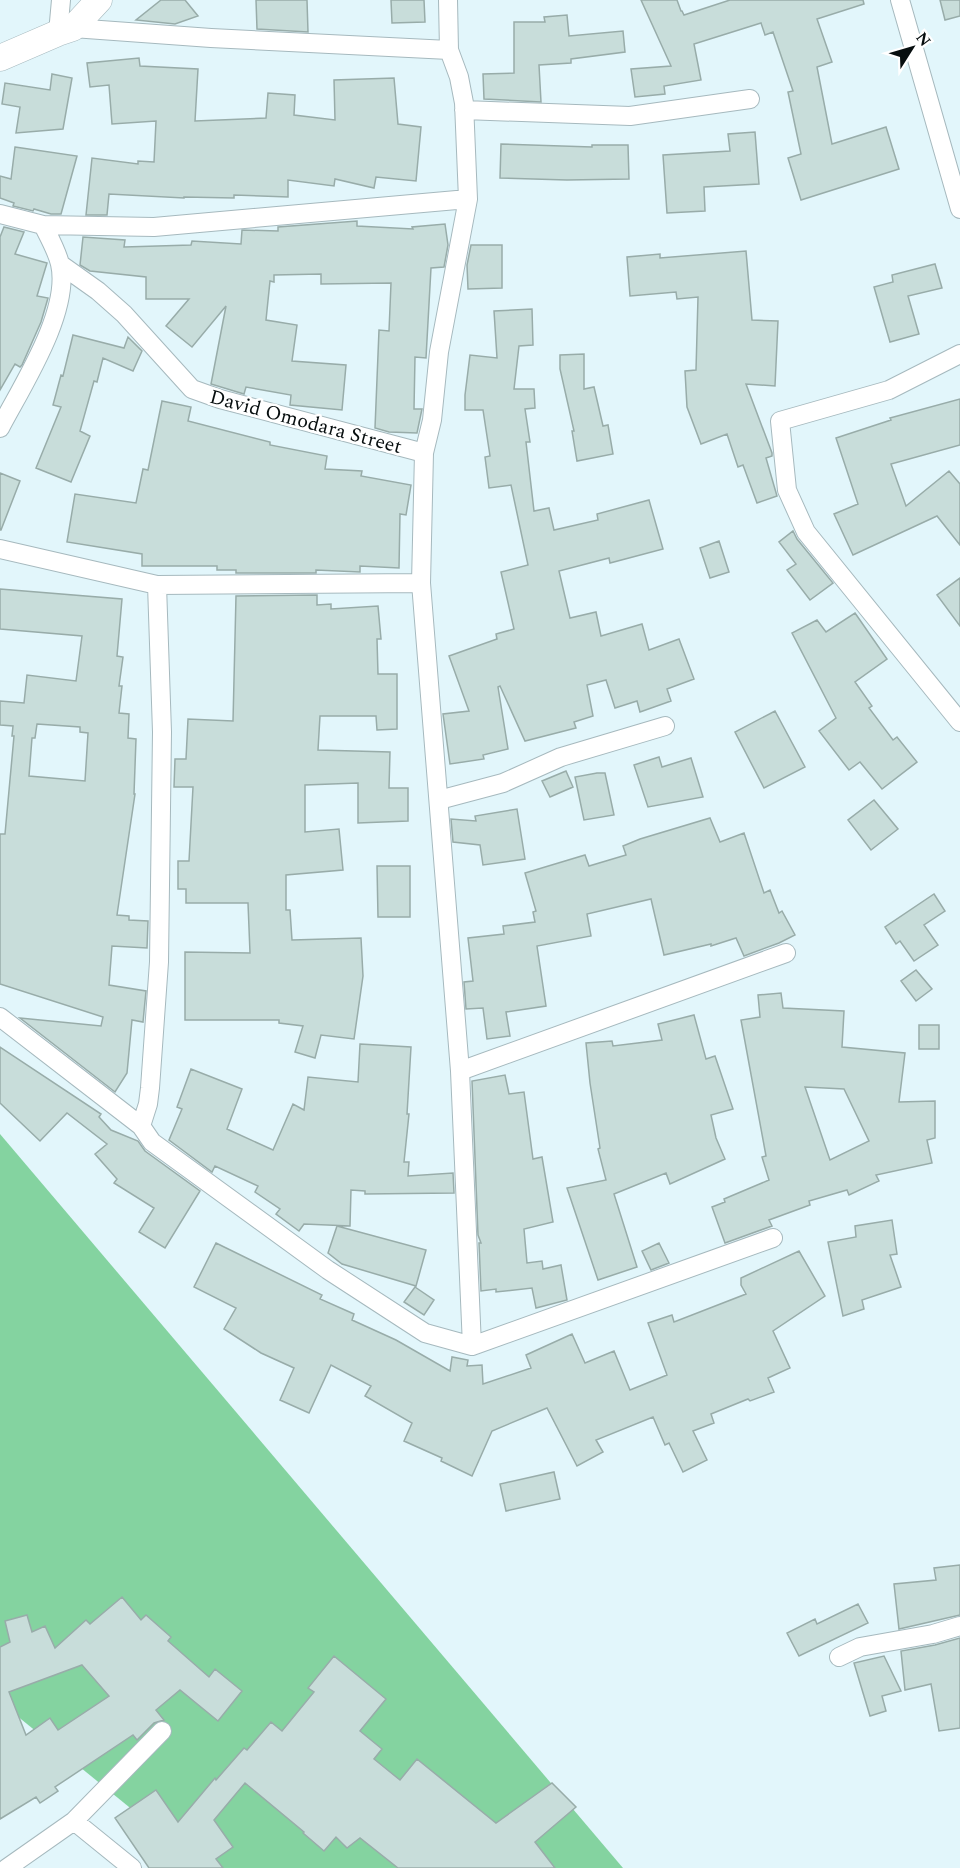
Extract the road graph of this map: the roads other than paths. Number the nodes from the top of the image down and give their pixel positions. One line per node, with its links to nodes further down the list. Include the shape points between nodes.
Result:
1 (61, 0): 5 (street)
2 (99, 0): 5 (main road)
3 (448, 0): 6 (street)
4 (900, 0): 11 (street)
5 (66, 30): 6 (street); 7 (main road)
6 (448, 50): 9 (street, via 459,77)
7 (0, 58)
8 (750, 99): 9 (street, via 630,116)
9 (464, 110): 10 (street)
10 (468, 199): 13 (street, via 154,227); 17 (street)
11 (960, 209)
12 (0, 214): 13 (street)
13 (43, 225): 14 (street)
14 (60, 264): 16 (street, via 62,293 51,329); 17 (street, David Omodara Street, via 124,314 192,389)
15 (960, 354): 21 (street, via 889,390 780,421 787,490 806,532)
16 (0, 428)
17 (424, 453): 19 (street)
18 (0, 549): 20 (street)
19 (421, 583): 20 (street); 23 (street)
20 (157, 585): 27 (street, via 162,732 159,962 150,1088)
21 (960, 722)
22 (665, 726): 23 (street, via 561,757 503,783)
23 (439, 800): 26 (street)
24 (786, 953): 26 (street)
25 (0, 1017): 27 (street)
26 (460, 1071): 29 (street)
27 (141, 1126): 29 (street, via 152,1142 328,1270 425,1333)
28 (773, 1238): 29 (street)
29 (472, 1346)
30 (960, 1626): 31 (street, via 860,1647)
31 (839, 1657)
32 (162, 1731): 33 (street)
33 (74, 1821): 34 (street); 35 (street)
34 (7, 1868)
35 (132, 1868)

